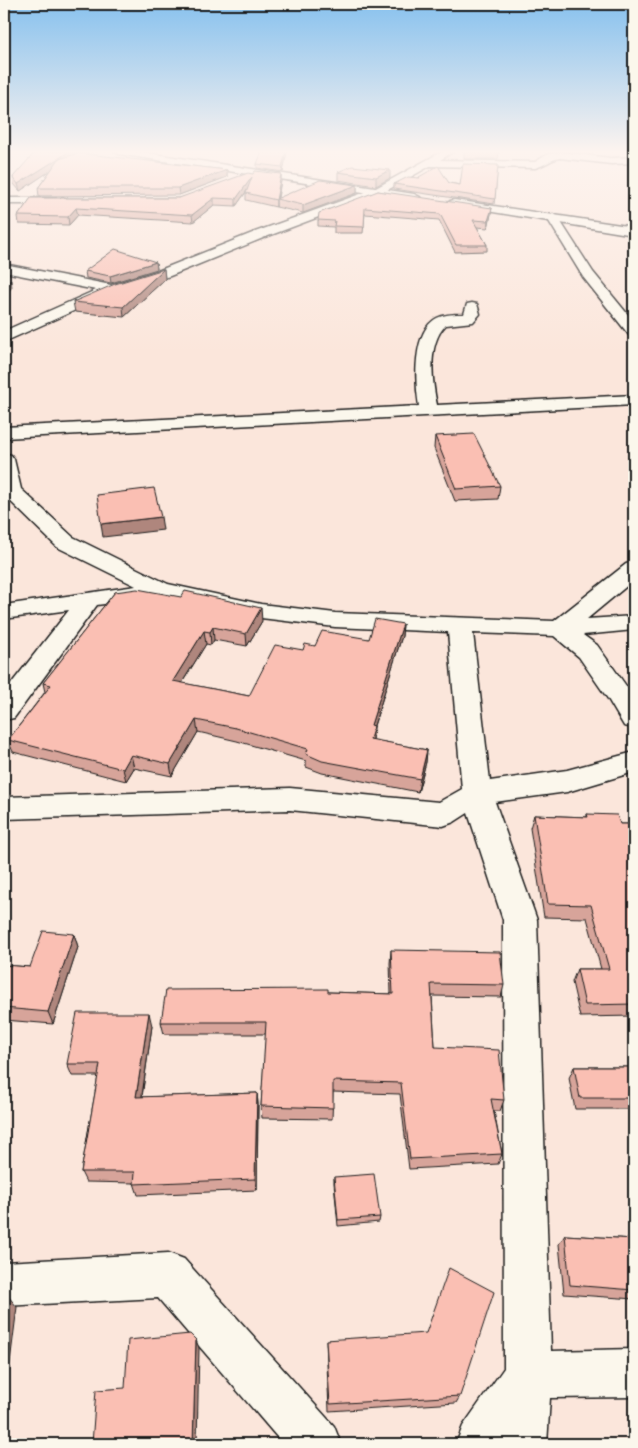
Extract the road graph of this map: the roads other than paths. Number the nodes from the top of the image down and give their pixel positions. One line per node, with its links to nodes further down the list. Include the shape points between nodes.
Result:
1 (554, 218): 8 (street, via 588,274)
2 (303, 219): 6 (street, via 165,273)
3 (558, 219): 4 (street)
4 (634, 231)
5 (4, 268): 6 (street)
6 (111, 289): 9 (street)
7 (472, 307): 11 (street, via 473,314 468,319 446,320 432,330 426,352 425,393)
8 (634, 332)
9 (4, 337)
10 (634, 400): 11 (street)
11 (429, 411): 12 (street)
12 (4, 433)
13 (4, 458): 15 (street, via 11,491 65,542)
14 (634, 569): 20 (street)
15 (161, 589): 16 (street); 18 (street, via 261,611 326,619)
16 (90, 599): 17 (street); 21 (street)
17 (4, 612)
18 (460, 624): 20 (street); 24 (street)
19 (634, 624): 20 (street)
20 (560, 629): 22 (street, via 588,651)
21 (4, 711)
22 (634, 718)
23 (634, 762): 24 (street, via 567,781)
24 (477, 794): 25 (street, via 443,814 290,799); 28 (street, via 520,920)
25 (4, 808)
26 (4, 1284): 29 (street, via 168,1275)
27 (634, 1374): 28 (street)
28 (528, 1375): 30 (street); 31 (street)
29 (316, 1444)
30 (480, 1444)
31 (522, 1444)

